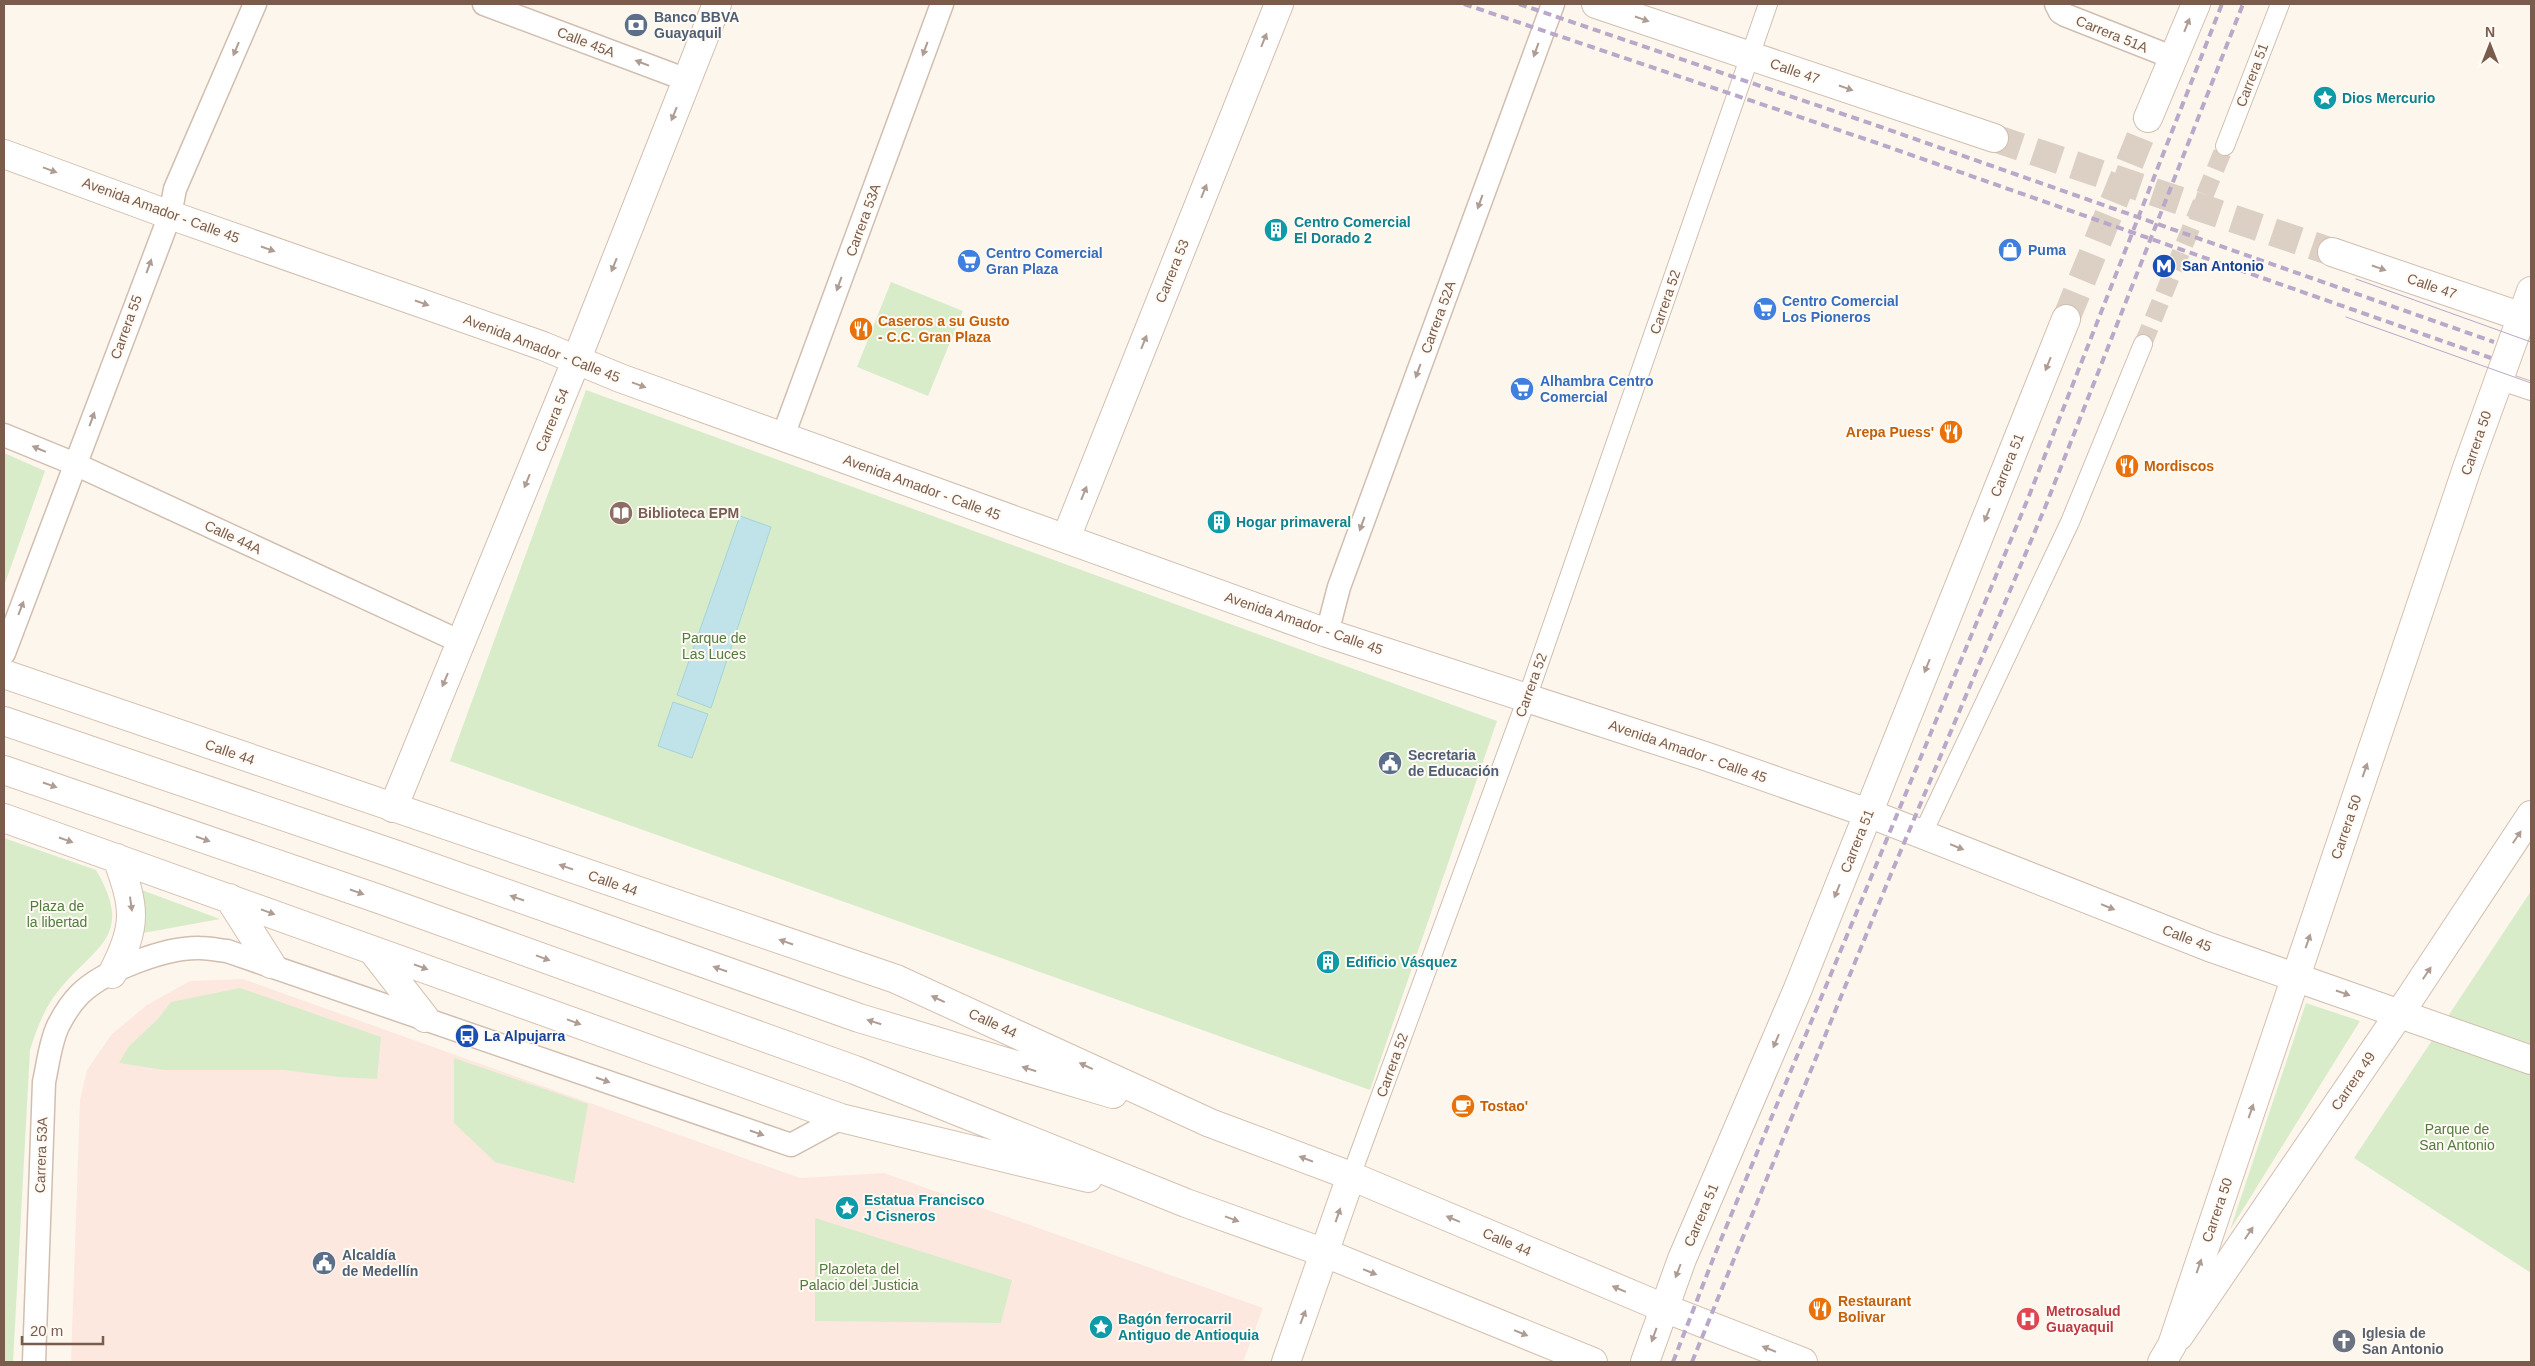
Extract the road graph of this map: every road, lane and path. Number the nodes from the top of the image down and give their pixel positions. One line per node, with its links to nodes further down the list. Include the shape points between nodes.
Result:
1 (255, 4): 19 (street, Carrera 55, one-way to 19, via 176,189)
2 (484, 4): 14 (street, Calle 45A, one-way to 2)
3 (718, 4): 14 (main road, Carrera 54)
4 (942, 4): 29 (street, Carrera 53A, one-way to 29)
5 (1279, 4): 31 (main road, Carrera 53, one-way to 5)
6 (1553, 4): 32 (street, Carrera 52A, one-way to 32, via 1339,588)
7 (1596, 4): 12 (main road, Calle 47, one-way to 12)
8 (1768, 4): 12 (street, Carrera 52)
9 (2056, 4): 13 (street, Carrera 51A, via 2065,15)
10 (2196, 4): 13 (main road, one-way to 10)
11 (2280, 4): 17 (street, Carrera 51)
12 (1750, 56): 16 (main road, Calle 47, one-way to 16); 36 (street, Carrera 52)
13 (2174, 58): 15 (main road)
14 (687, 80): 25 (main road, Carrera 54, one-way to 25)
15 (2148, 118)
16 (1994, 138)
17 (2225, 146)
18 (4, 154): 19 (main road, Avenida Amador - Calle 45, one-way to 19)
19 (170, 215): 25 (main road, Avenida Amador - Calle 45, one-way to 25, via 543,346); 30 (street, Carrera 55, one-way to 19)
20 (2332, 252): 22 (main road, Calle 47, one-way to 22)
21 (2531, 290): 22 (main road, Carrera 50)
22 (2526, 318): 26 (main road, Carrera 50)
23 (2066, 319): 40 (main road, Carrera 51, one-way to 40)
24 (2143, 344): 43 (street, via 2070,522)
25 (576, 361): 29 (main road, Avenida Amador - Calle 45, one-way to 29); 33 (main road, Carrera 54, one-way to 33)
26 (2498, 380): 27 (street); 49 (main road, Carrera 50, one-way to 26)
27 (2531, 391)
28 (4, 434): 30 (street, Calle 44A, one-way to 28)
29 (783, 436): 31 (main road, Avenida Amador - Calle 45)
30 (75, 464): 33 (street, Calle 44A); 34 (street, Carrera 55, one-way to 30)
31 (1066, 538): 32 (main road, Avenida Amador - Calle 45)
32 (1327, 633): 36 (main road, Avenida Amador - Calle 45)
33 (461, 642): 39 (main road, Carrera 54, one-way to 39)
34 (4, 653)
35 (4, 674): 39 (main road, Calle 44)
36 (1527, 698): 40 (main road, Avenida Amador - Calle 45); 55 (street, Carrera 52)
37 (4, 721): 54 (main road, Calle 44, one-way to 37, via 859,1018)
38 (4, 770): 56 (main road, one-way to 56, via 388,902 855,1070)
39 (393, 808): 54 (main road, Calle 44, one-way to 39, via 896,980)
40 (1857, 809): 43 (main road, Calle 45); 58 (main road, Carrera 51, one-way to 58, via 1797,991)
41 (2531, 815): 50 (main road, Carrera 49, one-way to 41)
42 (4, 818): 44 (main road, one-way to 44)
43 (1923, 833): 49 (main road, Calle 45, one-way to 49, via 2209,947)
44 (117, 858): 45 (main road); 48 (main road, one-way to 48, via 132,910 130,933)
45 (229, 898): 46 (main road, one-way to 46); 47 (main road)
46 (372, 950): 51 (main road); 53 (main road, one-way to 53)
47 (271, 964): 48 (street, via 227,951 199,948 148,958); 51 (street)
48 (112, 974): 60 (street, Carrera 53A, via 79,995 58,1027 44,1082)
49 (2296, 977): 50 (main road, Calle 45, one-way to 50); 59 (main road, Carrera 50, one-way to 49)
50 (2400, 1013): 52 (main road, Calle 45); 59 (main road, Carrera 49, one-way to 50)
51 (425, 1018): 53 (street, one-way to 53, via 791,1145)
52 (2531, 1060)
53 (841, 1118): 56 (main road)
54 (1210, 1122): 55 (main road, Calle 44, one-way to 54)
55 (1352, 1176): 57 (main road, Carrera 52, one-way to 55); 58 (main road, Calle 44, one-way to 55)
56 (1186, 1203): 57 (main road, one-way to 57)
57 (1325, 1253): 61 (main road, Carrera 52, one-way to 57); 62 (main road, one-way to 62)
58 (1664, 1308): 63 (main road, Carrera 51, one-way to 63); 64 (main road, Calle 44, one-way to 58)
59 (2167, 1354)
60 (34, 1362)
61 (1286, 1362)
62 (1593, 1362)
63 (1645, 1362)
64 (1803, 1362)

